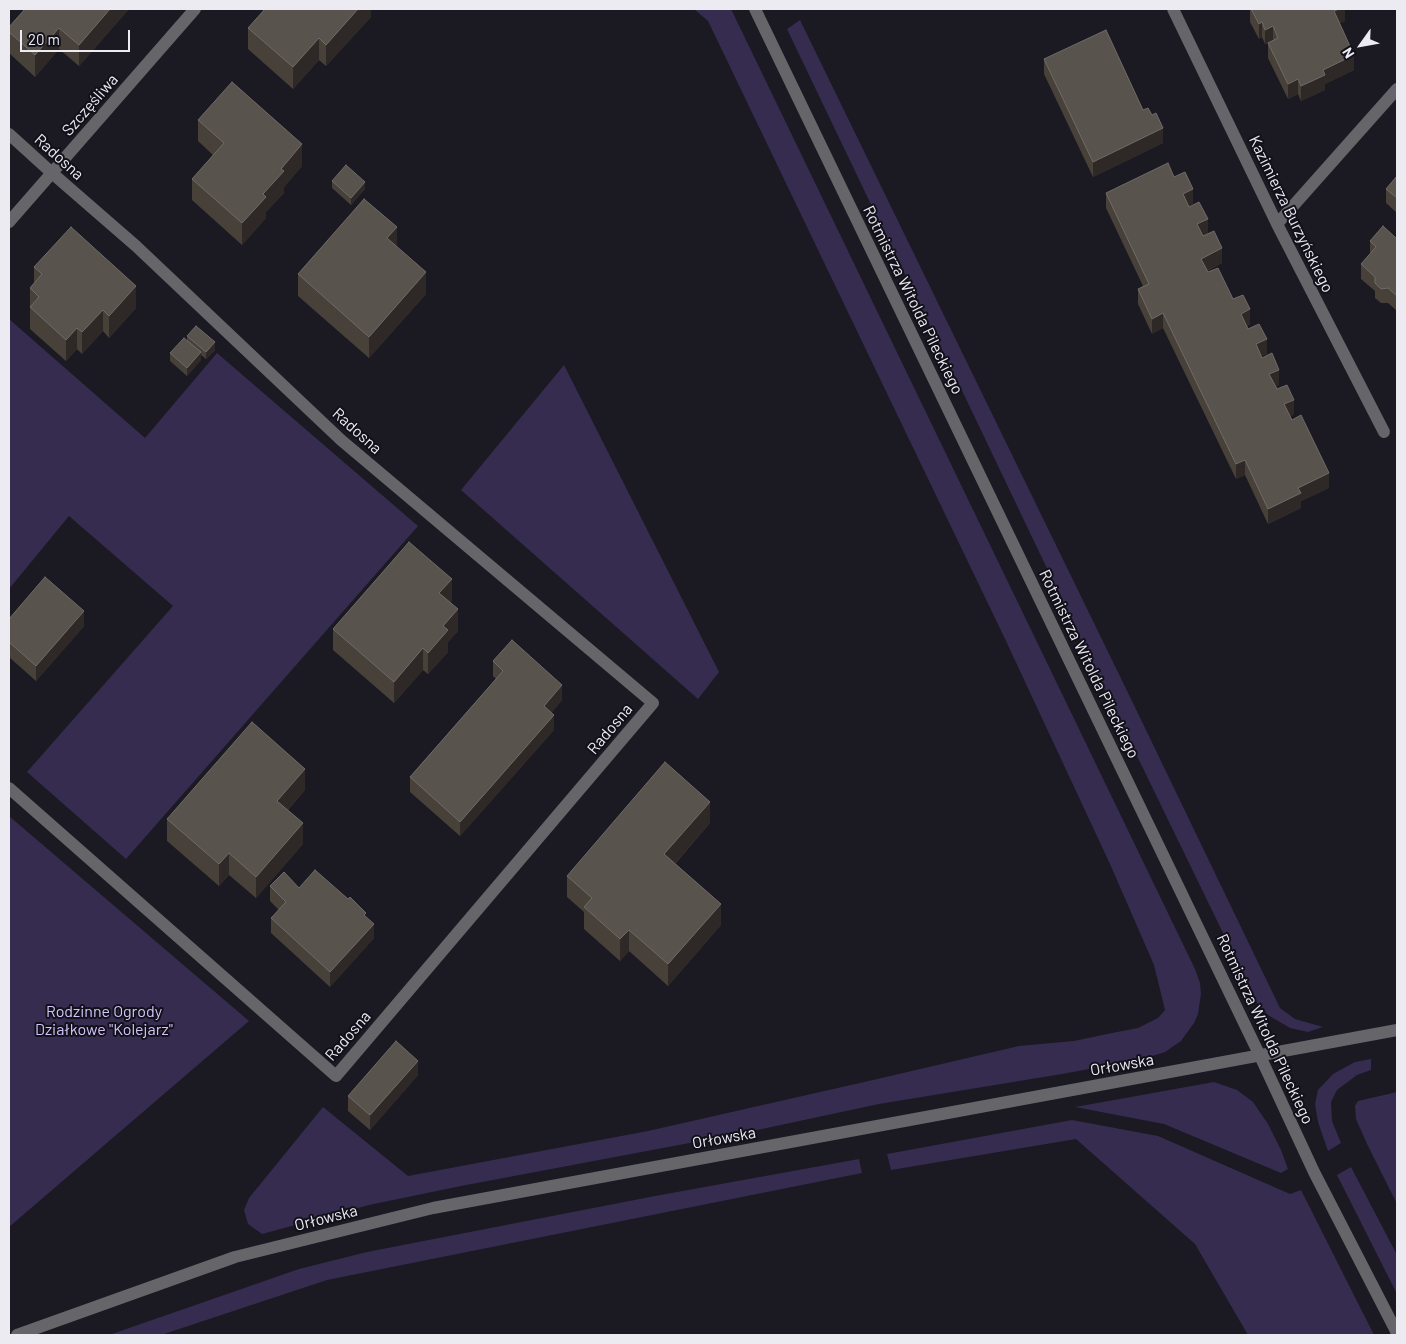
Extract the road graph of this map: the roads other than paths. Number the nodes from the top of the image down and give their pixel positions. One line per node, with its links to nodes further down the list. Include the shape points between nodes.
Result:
1 (195, 9): 6 (street, Szczęśliwa)
2 (755, 9): 12 (street, Rotmistrza Witolda Pileckiego)
3 (1173, 9): 8 (street, Kazimierza Burzyńskiego)
4 (1397, 89): 8 (street)
5 (9, 134): 6 (street, Radosna)
6 (52, 173): 7 (street, Szczęśliwa); 10 (street, Radosna, via 136,246 341,440 653,703 336,1076)
7 (9, 222)
8 (1277, 224): 9 (street, Kazimierza Burzyńskiego)
9 (1384, 432)
10 (9, 788)
11 (1397, 1030): 12 (street, Orłowska)
12 (1260, 1056): 13 (street, Rotmistrza Witolda Pileckiego, via 1314,1172); 14 (street, Orłowska, via 433,1208 235,1257)
13 (1397, 1332)
14 (17, 1335)

